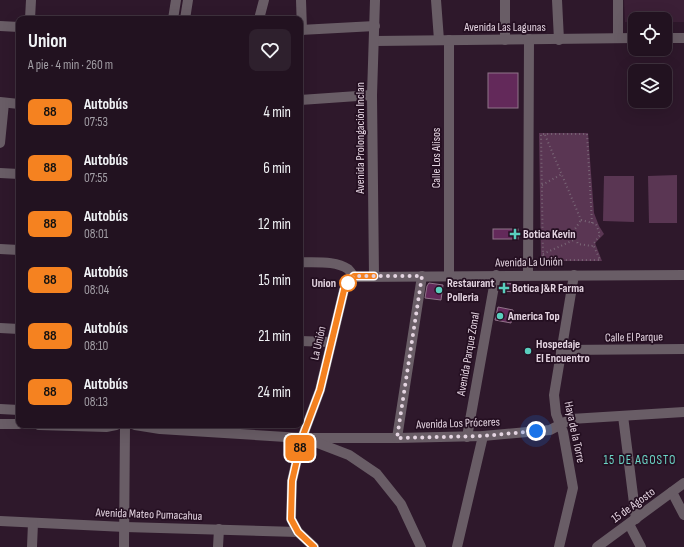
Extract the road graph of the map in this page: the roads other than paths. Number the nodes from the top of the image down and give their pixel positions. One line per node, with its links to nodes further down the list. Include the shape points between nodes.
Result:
1 (31, 0): 11 (street)
2 (176, 0): 12 (street)
3 (188, 0): 13 (street)
4 (264, 0): 14 (street)
5 (302, 0): 15 (street)
6 (375, 0): 17 (street, Avenida Prolongación Inclan)
7 (436, 0): 25 (street, Calle Los Alisos)
8 (505, 0): 26 (street)
9 (557, 0): 27 (street)
10 (618, 0): 20 (street)
11 (30, 16)
12 (173, 16)
13 (185, 16)
14 (260, 16)
15 (301, 16)
16 (0, 26): 18 (street)
17 (375, 26): 19 (street); 28 (street, Avenida Prolongación Inclan)
18 (16, 27)
19 (303, 30)
20 (618, 38): 21 (street, Avenida Las Lagunas); 27 (street, Avenida Las Lagunas)
21 (628, 38)
22 (672, 38): 23 (street)
23 (684, 38)
24 (529, 39): 26 (street, Avenida Las Lagunas); 27 (street, Avenida Las Lagunas); 41 (street)
25 (444, 40): 26 (street, Avenida Las Lagunas); 28 (street, Avenida Las Lagunas); 46 (street, Calle Los Alisos)
26 (505, 40)
27 (559, 40)
28 (374, 41): 29 (street, Avenida Prolongación Inclan)
29 (372, 95): 30 (street); 44 (street, Avenida Prolongación Inclan)
30 (303, 100)
31 (2, 103): 32 (street); 33 (street)
32 (16, 104)
33 (0, 142)
34 (0, 173): 35 (street)
35 (16, 174)
36 (0, 250): 37 (street)
37 (16, 250)
38 (303, 262): 43 (street, via 340,265)
39 (574, 274): 41 (street, Avenida La Unión); 42 (street, Avenida La Unión); 52 (street, Haya de la Torre)
40 (496, 275): 41 (street, Avenida La Unión); 46 (street, Avenida La Unión); 63 (street, Avenida Parque Zonal)
41 (528, 275)
42 (684, 275)
43 (354, 276): 44 (street); 50 (street, La Unión, via 344,290)
44 (374, 276): 45 (street, Avenida La Unión)
45 (422, 276): 46 (street, Avenida La Unión); 65 (street)
46 (449, 276)
47 (0, 328): 48 (street)
48 (16, 329)
49 (303, 341): 50 (street)
50 (331, 342): 64 (street, La Unión, via 320,390)
51 (684, 349): 52 (street, Calle El Parque)
52 (561, 350): 59 (street, Haya de la Torre, via 554,395)
53 (0, 409): 54 (street)
54 (16, 410)
55 (684, 412): 56 (street, Avenida Los Próceres)
56 (623, 416): 59 (street, Avenida Los Próceres, via 571,419); 70 (street)
57 (0, 424): 58 (street)
58 (16, 424)
59 (560, 425): 62 (street, Avenida Los Próceres, via 550,430); 82 (street, Haya de la Torre, via 573,488)
60 (124, 428): 72 (street)
61 (154, 428): 64 (street, Avenida Los Próceres)
62 (483, 436): 63 (street, Avenida Los Próceres); 81 (street)
63 (467, 437): 65 (street, Avenida Los Próceres)
64 (302, 438): 65 (street, Avenida Los Próceres); 74 (street, La Unión, via 292,481 291,519); 80 (street, via 349,455 377,474 401,504)
65 (397, 438)
66 (684, 483): 67 (street, 15 de Agosto)
67 (672, 492): 68 (street); 70 (street, 15 de Agosto)
68 (684, 515)
69 (0, 521): 71 (street, Avenida Mateo Pumacahua)
70 (633, 522): 75 (street); 83 (street, 15 de Agosto)
71 (33, 523): 72 (street, Avenida Mateo Pumacahua); 76 (street)
72 (125, 527): 73 (street, Avenida Mateo Pumacahua); 77 (street)
73 (219, 529): 74 (street, Avenida Mateo Pumacahua); 78 (street)
74 (298, 532): 79 (street, La Unión)
75 (635, 536): 84 (street); 85 (street)
76 (32, 547)
77 (124, 547)
78 (218, 547)
79 (314, 547)
80 (421, 547)
81 (457, 547)
82 (559, 547)
83 (597, 547)
84 (632, 547)
85 (641, 547)

